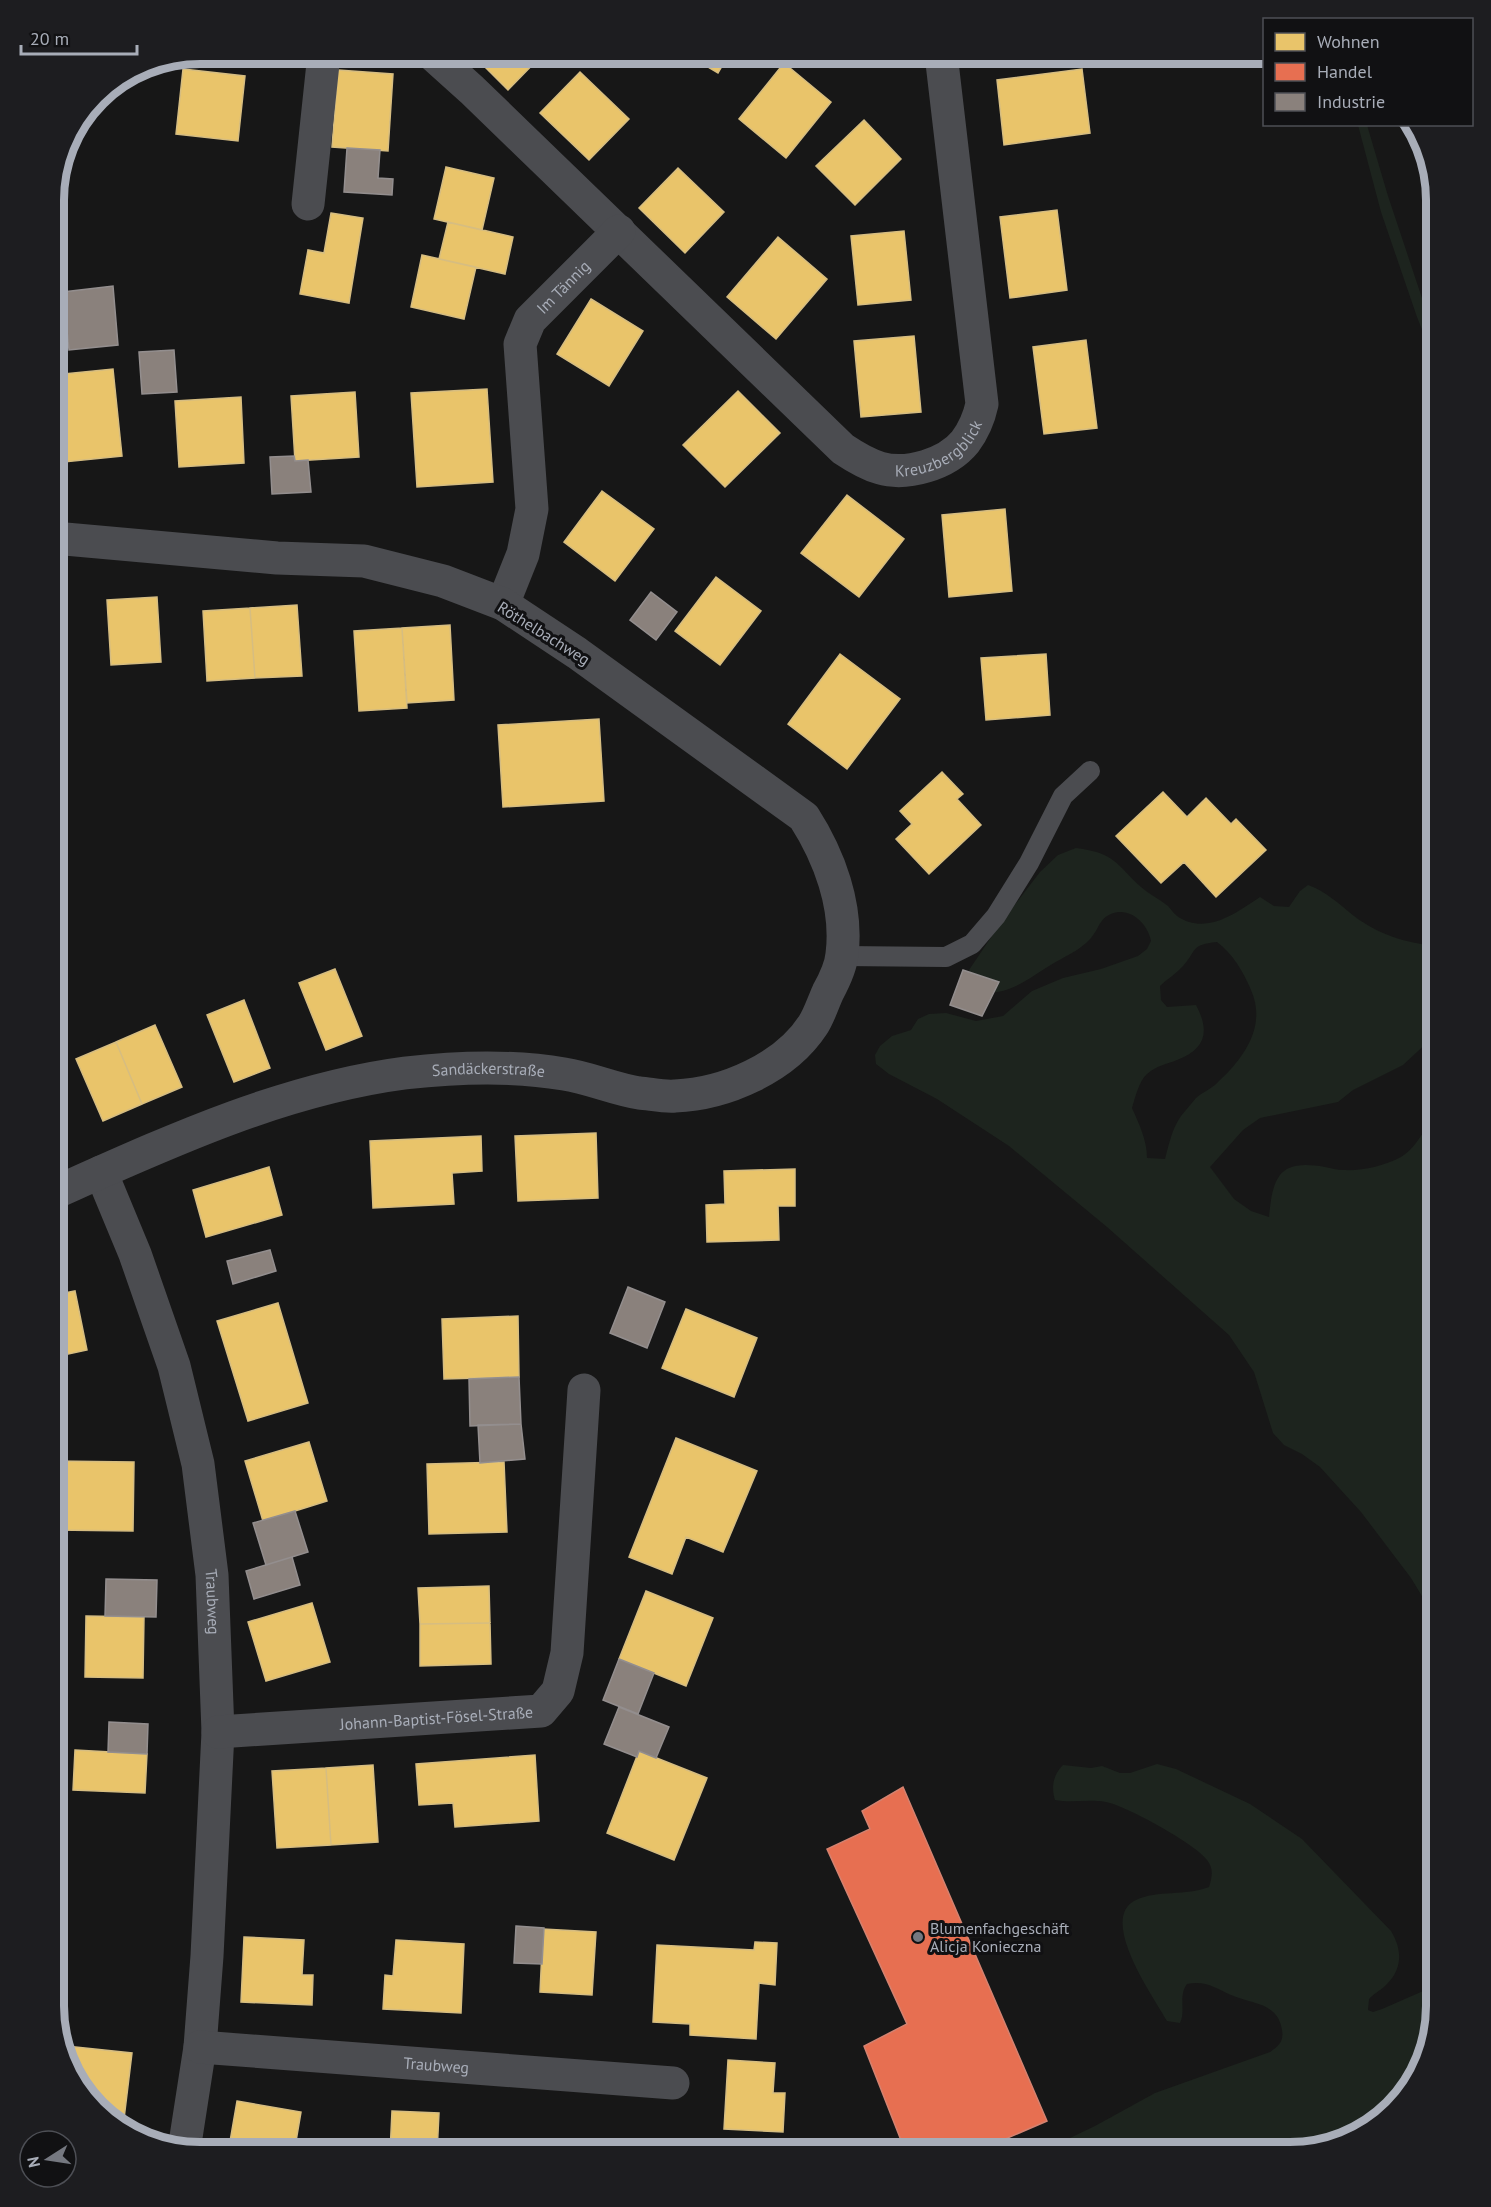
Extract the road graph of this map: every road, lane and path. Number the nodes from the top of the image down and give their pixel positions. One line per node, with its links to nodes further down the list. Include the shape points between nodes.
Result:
1 (323, 65): 4 (street)
2 (444, 65): 5 (street)
3 (942, 65): 5 (street, Kreuzbergblick, via 982,404 978,421 963,444 936,462 909,470 890,470 843,449)
4 (308, 204)
5 (619, 231): 7 (street, Im Tännig, via 530,320 520,344 532,509 523,555)
6 (65, 539): 7 (street, Röthelbachweg, via 278,558 364,561 443,581)
7 (503, 604): 9 (street, Röthelbachweg, via 651,704 804,817 819,841 835,884)
8 (1090, 771): 9 (lane, via 1063,796 1002,907 972,944 946,957)
9 (842, 940): 10 (street, Sandäckerstraße, via 831,986 813,1026 784,1057 747,1079 711,1091 674,1097 635,1092 565,1074 501,1066 404,1074 312,1092 212,1126)
10 (101, 1172): 11 (street, Sandäckerstraße); 13 (street, Traubweg, via 174,1366 198,1464 212,1575)
11 (64, 1188)
12 (584, 1390): 13 (street, Johann-Baptist-Fösel-Straße, via 567,1653 558,1691 541,1711)
13 (218, 1732): 14 (street, Traubweg)
14 (200, 2047): 15 (street, Traubweg); 16 (street, Traubweg)
15 (673, 2083)
16 (185, 2141)

